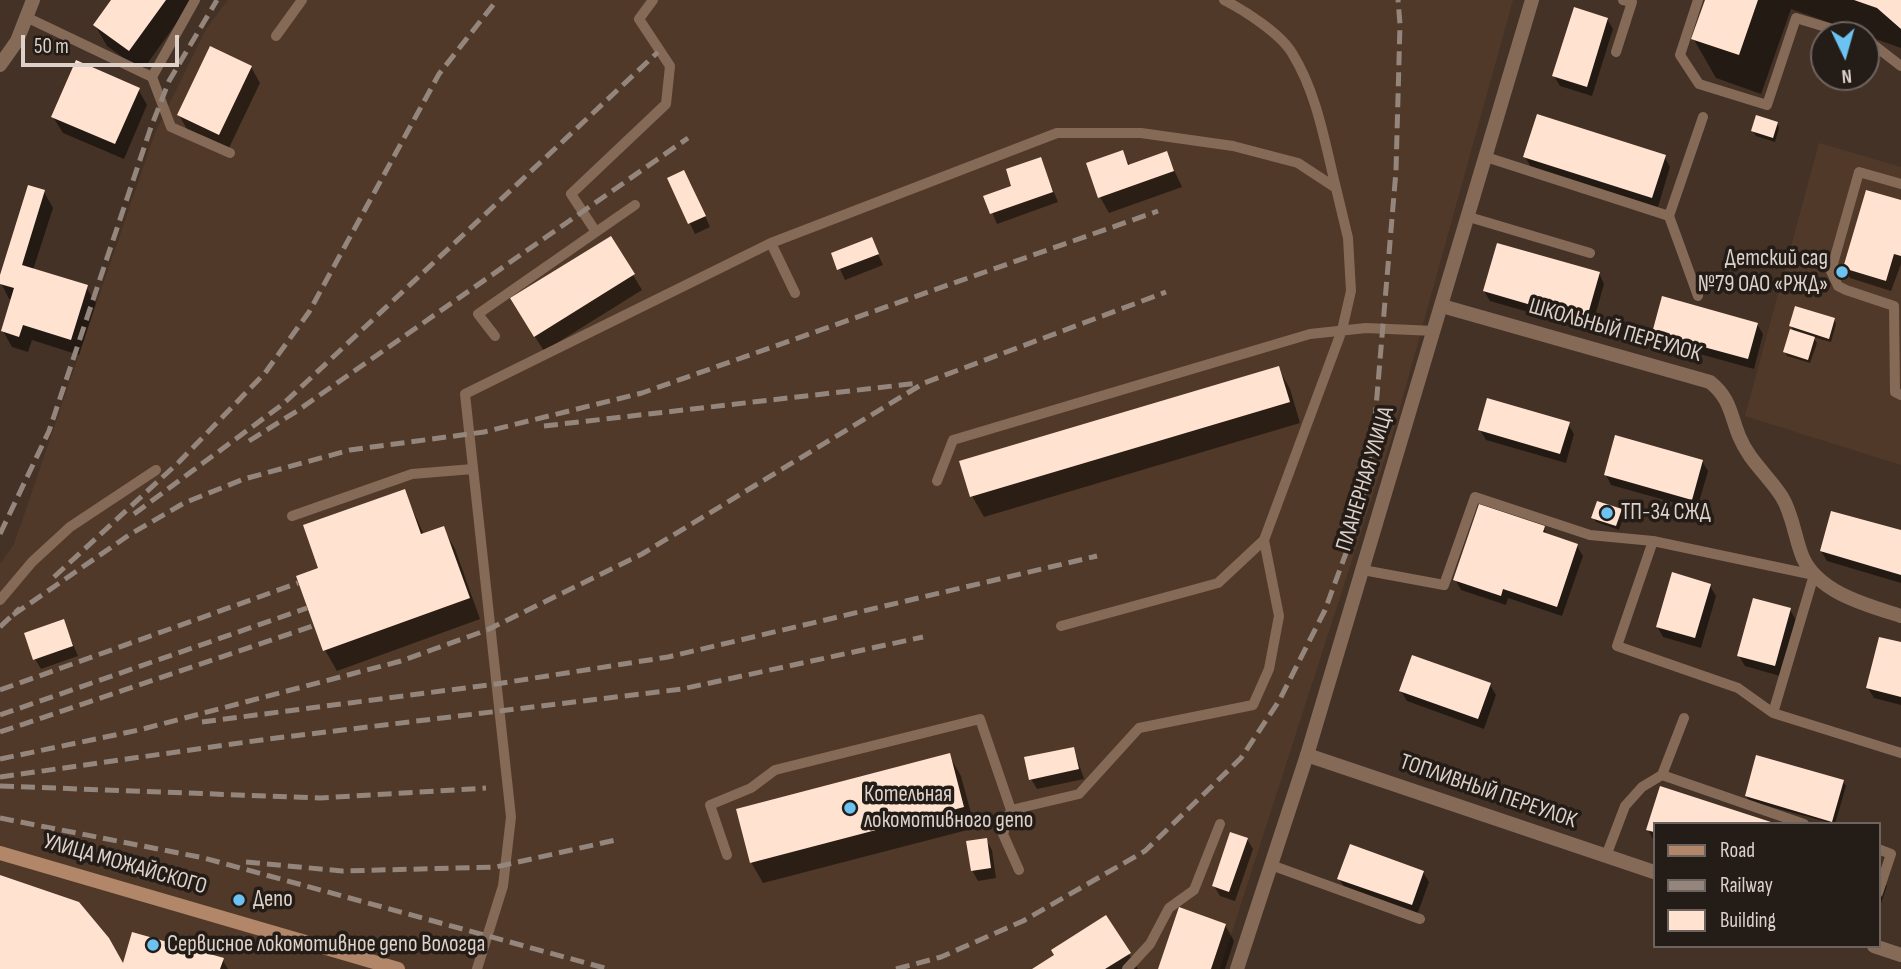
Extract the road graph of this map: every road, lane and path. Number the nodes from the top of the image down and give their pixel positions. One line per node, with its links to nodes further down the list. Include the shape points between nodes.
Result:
1 (33, 0): 9 (street)
2 (195, 0): 16 (lane)
3 (302, 0): 11 (lane)
4 (653, 0): 25 (lane, via 639,19 670,66 666,104 571,194)
5 (1224, 0): 21 (lane, via 1244,10 1292,51 1316,106)
6 (1532, 0): 19 (street, ПЛАНЕРНАЯ УЛИЦА)
7 (1698, 0): 10 (lane, via 1680,55 1699,84 1766,105 1796,18)
8 (1629, 1): 13 (lane)
9 (26, 17): 14 (street, via 17,41); 16 (lane)
10 (1810, 22)
11 (276, 36)
12 (1880, 50): 15 (lane)
13 (1616, 52)
14 (0, 65)
15 (1901, 66)
16 (152, 77): 18 (lane, via 171,127)
17 (1703, 117): 23 (lane)
18 (230, 153)
19 (1486, 158): 23 (lane); 24 (street, ПЛАНЕРНАЯ УЛИЦА)
20 (1901, 184): 34 (lane, via 1859,172 1831,271 1838,286 1894,306 1895,392)
21 (1336, 188): 26 (lane, via 1298,163 1233,146 1141,134 1057,133); 31 (lane, via 1348,238 1352,291)
22 (635, 205): 25 (lane)
23 (1669, 216): 29 (lane)
24 (1469, 217): 27 (lane); 30 (street, ПЛАНЕРНАЯ УЛИЦА)
25 (596, 232): 33 (lane, via 478,314)
26 (772, 243): 28 (lane); 35 (lane, via 465,394)
27 (1590, 253)
28 (795, 293)
29 (1698, 296)
30 (1443, 306): 32 (street, ПЛАНЕРНАЯ УЛИЦА); 42 (street, ШКОЛЬНЫЙ ПЕРЕУЛОК, via 1710,382 1731,405 1739,436 1754,464 1783,498)
31 (1342, 330): 32 (lane); 37 (lane, via 1311,334 953,440); 39 (lane)
32 (1435, 331): 41 (street, ПЛАНЕРНАЯ УЛИЦА)
33 (495, 336)
34 (1901, 394)
35 (473, 469): 38 (lane, via 412,474); 66 (lane, via 511,817 503,886)
36 (156, 470): 43 (lane, via 71,527 32,562)
37 (937, 481)
38 (292, 516)
39 (1264, 540): 45 (lane, via 1218,583); 51 (lane, via 1279,616 1269,669 1253,705 1139,728 1079,794)
40 (1653, 541): 41 (lane, via 1590,535 1475,496 1444,585); 42 (lane); 46 (lane, via 1617,646 1738,688)
41 (1363, 570): 49 (street, ПЛАНЕРНАЯ УЛИЦА)
42 (1814, 575): 44 (street, via 1828,587); 46 (lane)
43 (0, 600)
44 (1901, 616)
45 (1061, 626)
46 (1773, 713): 48 (lane)
47 (1684, 718): 50 (lane)
48 (1901, 752)
49 (1307, 755): 57 (street, ТОПЛИВНЫЙ ПЕРЕУЛОК); 58 (street, ПЛАНЕРНАЯ УЛИЦА)
50 (1662, 775): 52 (lane); 57 (lane, via 1642,787 1625,806)
51 (1011, 810): 56 (lane, via 980,719 775,770 751,788 710,805); 59 (lane, via 1003,834)
52 (1798, 822)
53 (1220, 824): 67 (lane, via 1194,890 1169,908 1150,944)
54 (1880, 850): 61 (lane, via 1891,854)
55 (0, 853): 65 (main road, УЛИЦА МОЖАЙСКОГО)
56 (727, 855)
57 (1606, 856): 60 (street, ТОПЛИВНЫЙ ПЕРЕУЛОК)
58 (1271, 865): 62 (lane); 68 (street, ПЛАНЕРНАЯ УЛИЦА)
59 (1019, 870)
60 (1652, 871)
61 (1880, 887)
62 (1420, 919)
63 (1879, 948): 64 (street)
64 (1901, 956)
65 (398, 969)
66 (477, 969)
67 (1127, 969)
68 (1237, 969)

